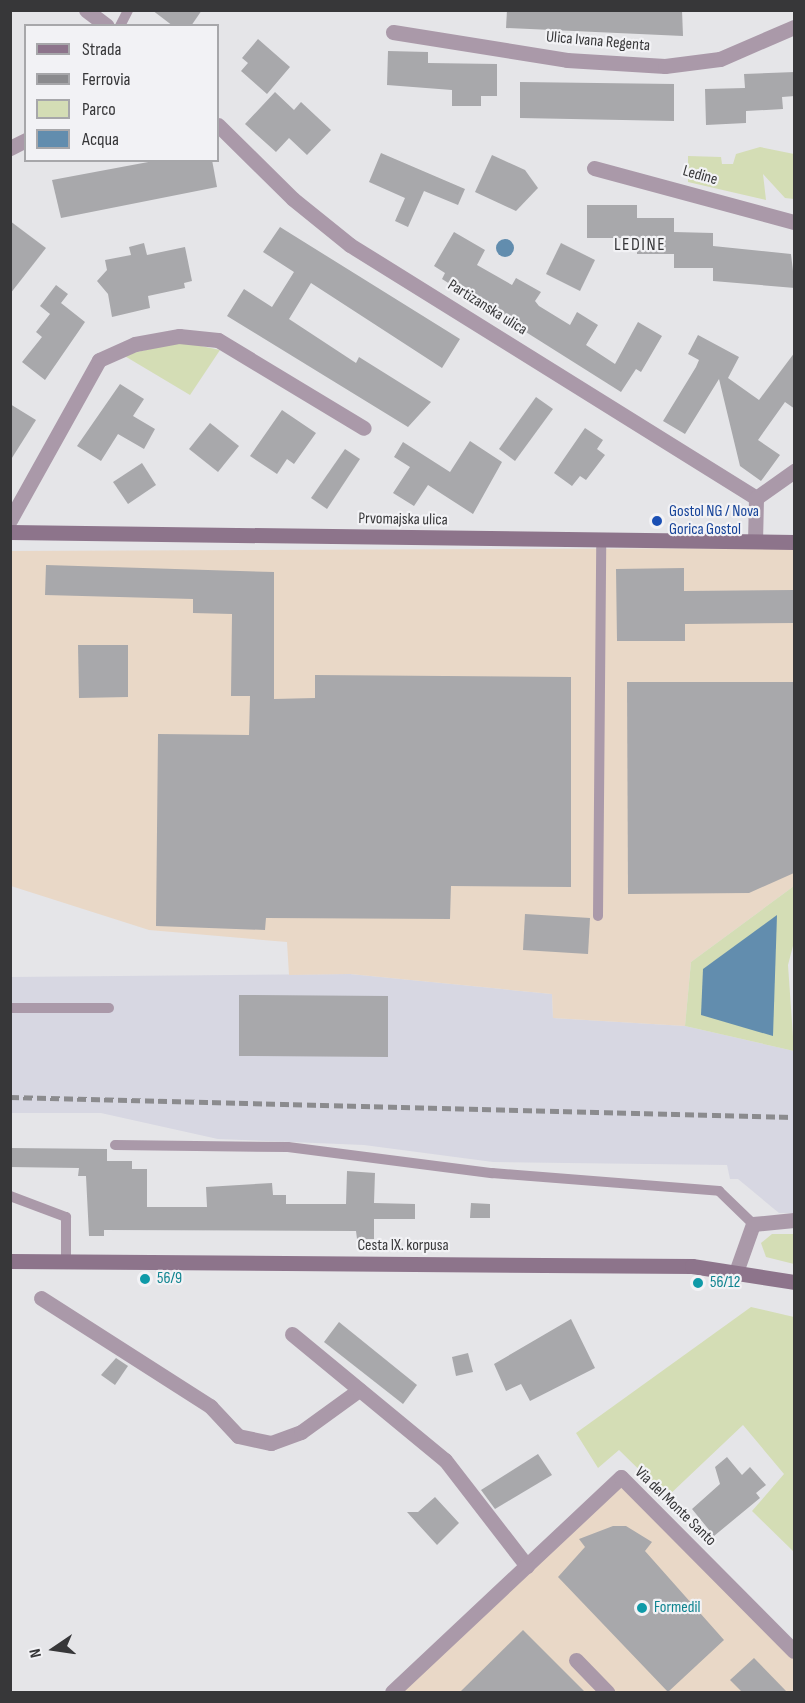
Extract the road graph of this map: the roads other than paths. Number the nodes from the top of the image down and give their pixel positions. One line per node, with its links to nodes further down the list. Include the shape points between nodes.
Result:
1 (86, 10): 3 (street)
2 (128, 10): 4 (lane)
3 (104, 24)
4 (121, 24)
5 (795, 27): 6 (street, Ulica Ivana Regenta, via 720,59 665,66 567,60)
6 (393, 32)
7 (219, 126): 14 (street, Partizanska ulica, via 293,199 350,244)
8 (24, 141): 9 (street)
9 (10, 148)
10 (594, 168): 11 (street, Ledine)
11 (795, 222)
12 (364, 428): 15 (street, via 218,340 179,336 135,344 99,360)
13 (795, 471): 14 (street)
14 (756, 498): 18 (street)
15 (10, 520)
16 (10, 532): 17 (street, Prvomajska ulica)
17 (601, 541): 18 (street, Prvomajska ulica); 20 (lane)
18 (755, 541): 19 (street, Prvomajska ulica)
19 (795, 542)
20 (598, 916)
21 (10, 1008): 22 (lane)
22 (109, 1008)
23 (115, 1145): 26 (lane, via 288,1147 492,1173 719,1191)
24 (10, 1196): 28 (lane, via 66,1217)
25 (795, 1220): 26 (street)
26 (753, 1224): 29 (street)
27 (10, 1261): 28 (street, Cesta IX. korpusa)
28 (66, 1261): 29 (street, Cesta IX. korpusa, via 692,1266)
29 (736, 1272): 30 (street, Cesta IX. korpusa)
30 (795, 1282)
31 (41, 1298): 33 (street, via 210,1406 238,1436 271,1443 301,1432)
32 (292, 1334): 33 (street)
33 (360, 1390): 34 (street, via 445,1460)
34 (527, 1566): 35 (street, Via del Monte Santo, via 621,1477); 37 (street, Via del Monte Santo)
35 (795, 1652)
36 (576, 1660): 38 (street)
37 (392, 1692)
38 (607, 1692)

